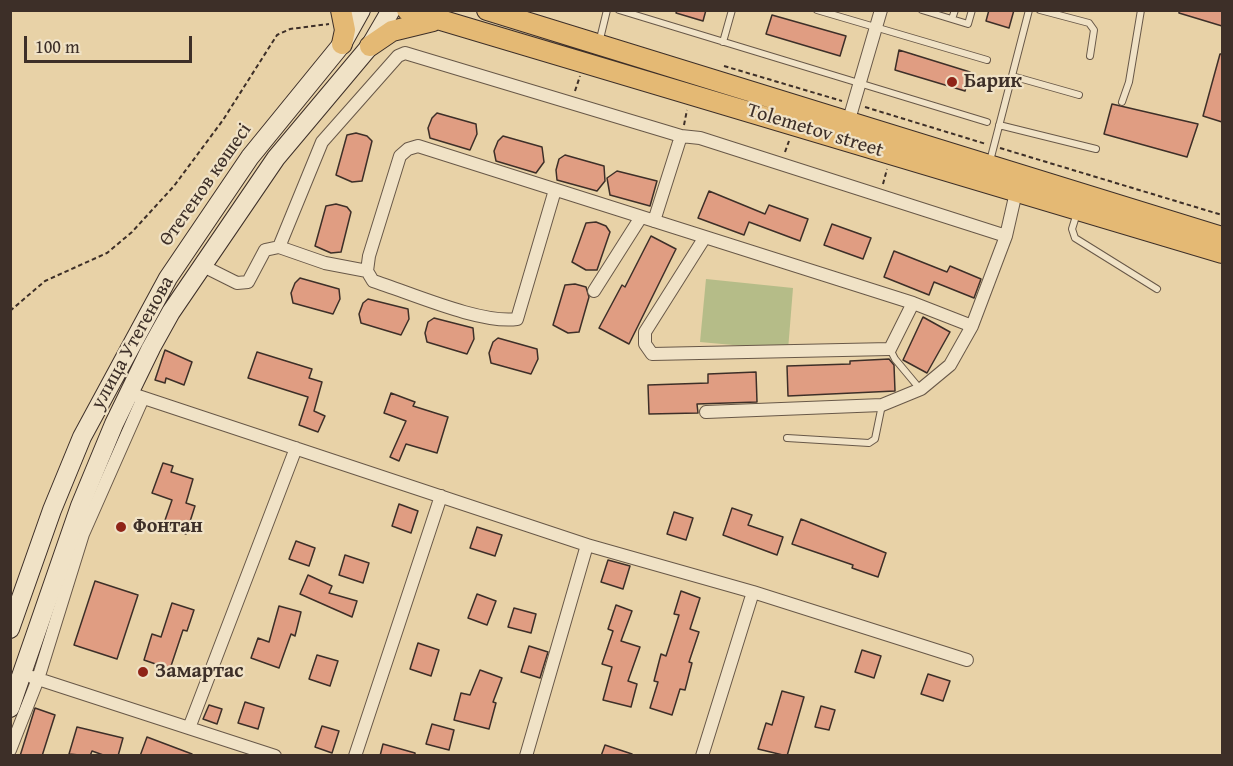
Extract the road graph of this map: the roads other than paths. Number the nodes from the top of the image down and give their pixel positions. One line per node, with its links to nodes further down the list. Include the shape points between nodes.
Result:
1 (361, 10): 21 (main road, Өтегенов көшесі)
2 (391, 10): 22 (main road, улица Утегенова)
3 (407, 10): 18 (main road, Tolemetov street)
4 (487, 10): 23 (main road, Tolemetov street)
5 (607, 10): 23 (lane)
6 (619, 10): 20 (lane)
7 (732, 10): 20 (lane)
8 (817, 10): 19 (lane)
9 (881, 10): 19 (street)
10 (922, 10): 17 (lane)
11 (955, 10): 17 (lane)
12 (972, 10): 17 (lane, via 968,24)
13 (1029, 10): 26 (lane)
14 (1040, 10): 24 (lane, via 1089,23 1094,30)
15 (1141, 10): 29 (lane)
16 (342, 16): 21 (main road)
17 (952, 20)
18 (445, 21): 22 (main road, via 412,24 392,31); 35 (main road, Tolemetov street)
19 (876, 26): 25 (lane); 27 (street)
20 (723, 42): 27 (lane)
21 (342, 44): 62 (main road, Өтегенов көшесі, via 250,156 168,278 82,437)
22 (370, 46): 46 (main road, улица Утегенова, via 276,158)
23 (598, 46): 31 (main road, Tolemetov street)
24 (1090, 56)
25 (987, 60)
26 (1012, 76): 28 (lane); 32 (lane)
27 (860, 83): 30 (lane); 31 (street)
28 (1079, 94)
29 (1122, 102)
30 (987, 122)
31 (848, 123): 35 (main road, Tolemetov street)
32 (999, 125): 34 (lane); 35 (lane)
33 (681, 136): 40 (street); 41 (street, via 700,138); 44 (street, via 405,53 398,56 322,142)
34 (1096, 149)
35 (986, 174): 37 (main road, Tolemetov street); 43 (main road, Tolemetov street)
36 (555, 190): 39 (street); 47 (street, via 423,146 408,149 400,156 395,170); 47 (street, via 518,320 504,321 455,308 373,281)
37 (1019, 192): 38 (main road, Tolemetov street); 41 (street)
38 (1078, 210): 45 (main road, Tolemetov street); 48 (lane, via 1072,229 1075,237)
39 (640, 217): 40 (street); 49 (street)
40 (654, 221): 42 (street)
41 (1006, 236): 51 (street)
42 (705, 237): 50 (street); 52 (street, via 645,332 645,344 652,354)
43 (1222, 237)
44 (279, 247): 46 (street, via 265,250 248,282 237,282); 47 (street)
45 (1222, 253)
46 (203, 266): 54 (main road, улица Утегенова, via 171,312)
47 (367, 271)
48 (1158, 289)
49 (594, 291)
50 (913, 303): 51 (street); 52 (street)
51 (972, 326): 53 (street, via 950,365)
52 (890, 349): 53 (lane)
53 (921, 389): 55 (street)
54 (136, 395): 58 (street); 64 (main road, улица Утегенова, via 80,506)
55 (882, 405): 56 (street); 57 (lane, via 875,439 869,443)
56 (706, 412)
57 (787, 438)
58 (296, 448): 59 (street); 66 (street)
59 (441, 496): 60 (street); 69 (street)
60 (587, 545): 61 (street); 70 (street)
61 (753, 592): 63 (street); 71 (street)
62 (10, 630)
63 (967, 660)
64 (30, 676): 65 (main road, улица Утегенова); 66 (street); 67 (street)
65 (10, 708)
66 (189, 728): 68 (street)
67 (10, 750)
68 (275, 756)
69 (355, 756)
70 (526, 756)
71 (702, 756)

